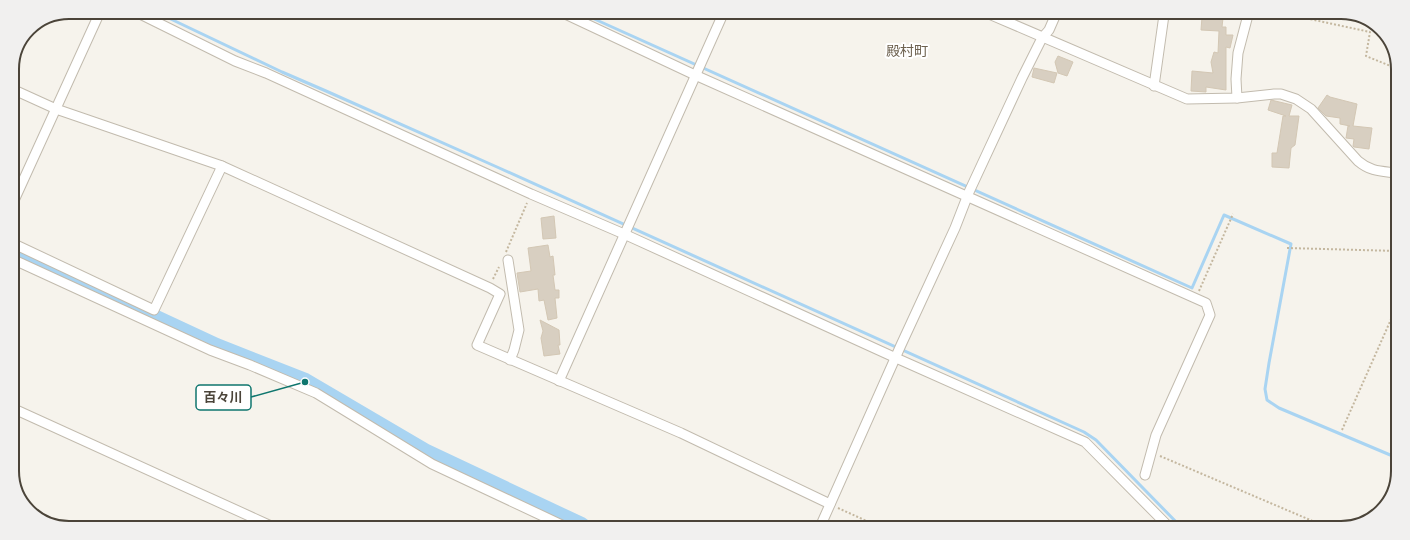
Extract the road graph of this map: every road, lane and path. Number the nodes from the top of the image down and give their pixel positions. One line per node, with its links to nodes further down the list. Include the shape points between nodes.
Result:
1 (97, 19): 16 (street)
2 (150, 19): 21 (street, via 235,61 281,79)
3 (577, 19): 12 (street)
4 (721, 19): 12 (street)
5 (1000, 19): 10 (street)
6 (1054, 19): 10 (street)
7 (1163, 19): 13 (street)
8 (1247, 19): 15 (street, via 1237,62)
9 (1310, 19): 11 (path, via 1370,32 1366,56)
10 (1042, 38): 13 (street); 20 (street)
11 (1391, 66)
12 (698, 69): 20 (street); 23 (street)
13 (1154, 86): 15 (street, via 1187,100)
14 (19, 92): 16 (street)
15 (1237, 98): 18 (street, via 1281,94 1296,99 1311,109 1367,168)
16 (56, 109): 17 (street); 19 (street)
17 (222, 166): 24 (street, via 154,310); 30 (street)
18 (1391, 172)
19 (19, 190)
20 (970, 191): 33 (street); 35 (street)
21 (532, 194): 23 (street); 27 (path)
22 (1233, 214): 33 (path)
23 (626, 229): 35 (street); 37 (street)
24 (19, 246)
25 (1287, 248): 26 (path)
26 (1391, 251)
27 (507, 256): 32 (street)
28 (19, 262): 44 (street, via 203,347 316,393 432,464)
29 (499, 266): 30 (path)
30 (490, 288): 31 (street)
31 (500, 294): 32 (street); 36 (street, via 477,345)
32 (514, 296): 36 (street, via 519,330)
33 (1196, 298): 41 (street, via 1206,303 1210,316 1156,435)
34 (1391, 319): 39 (path)
35 (898, 352): 42 (street); 47 (street, via 1085,442)
36 (510, 360): 37 (street)
37 (559, 381): 42 (street, via 681,433)
38 (19, 411): 43 (street)
39 (1342, 430)
40 (1158, 455): 48 (path)
41 (1145, 475)
42 (830, 504): 45 (street); 46 (path)
43 (260, 521)
44 (553, 521)
45 (823, 521)
46 (867, 521)
47 (1163, 521)
48 (1313, 521)

